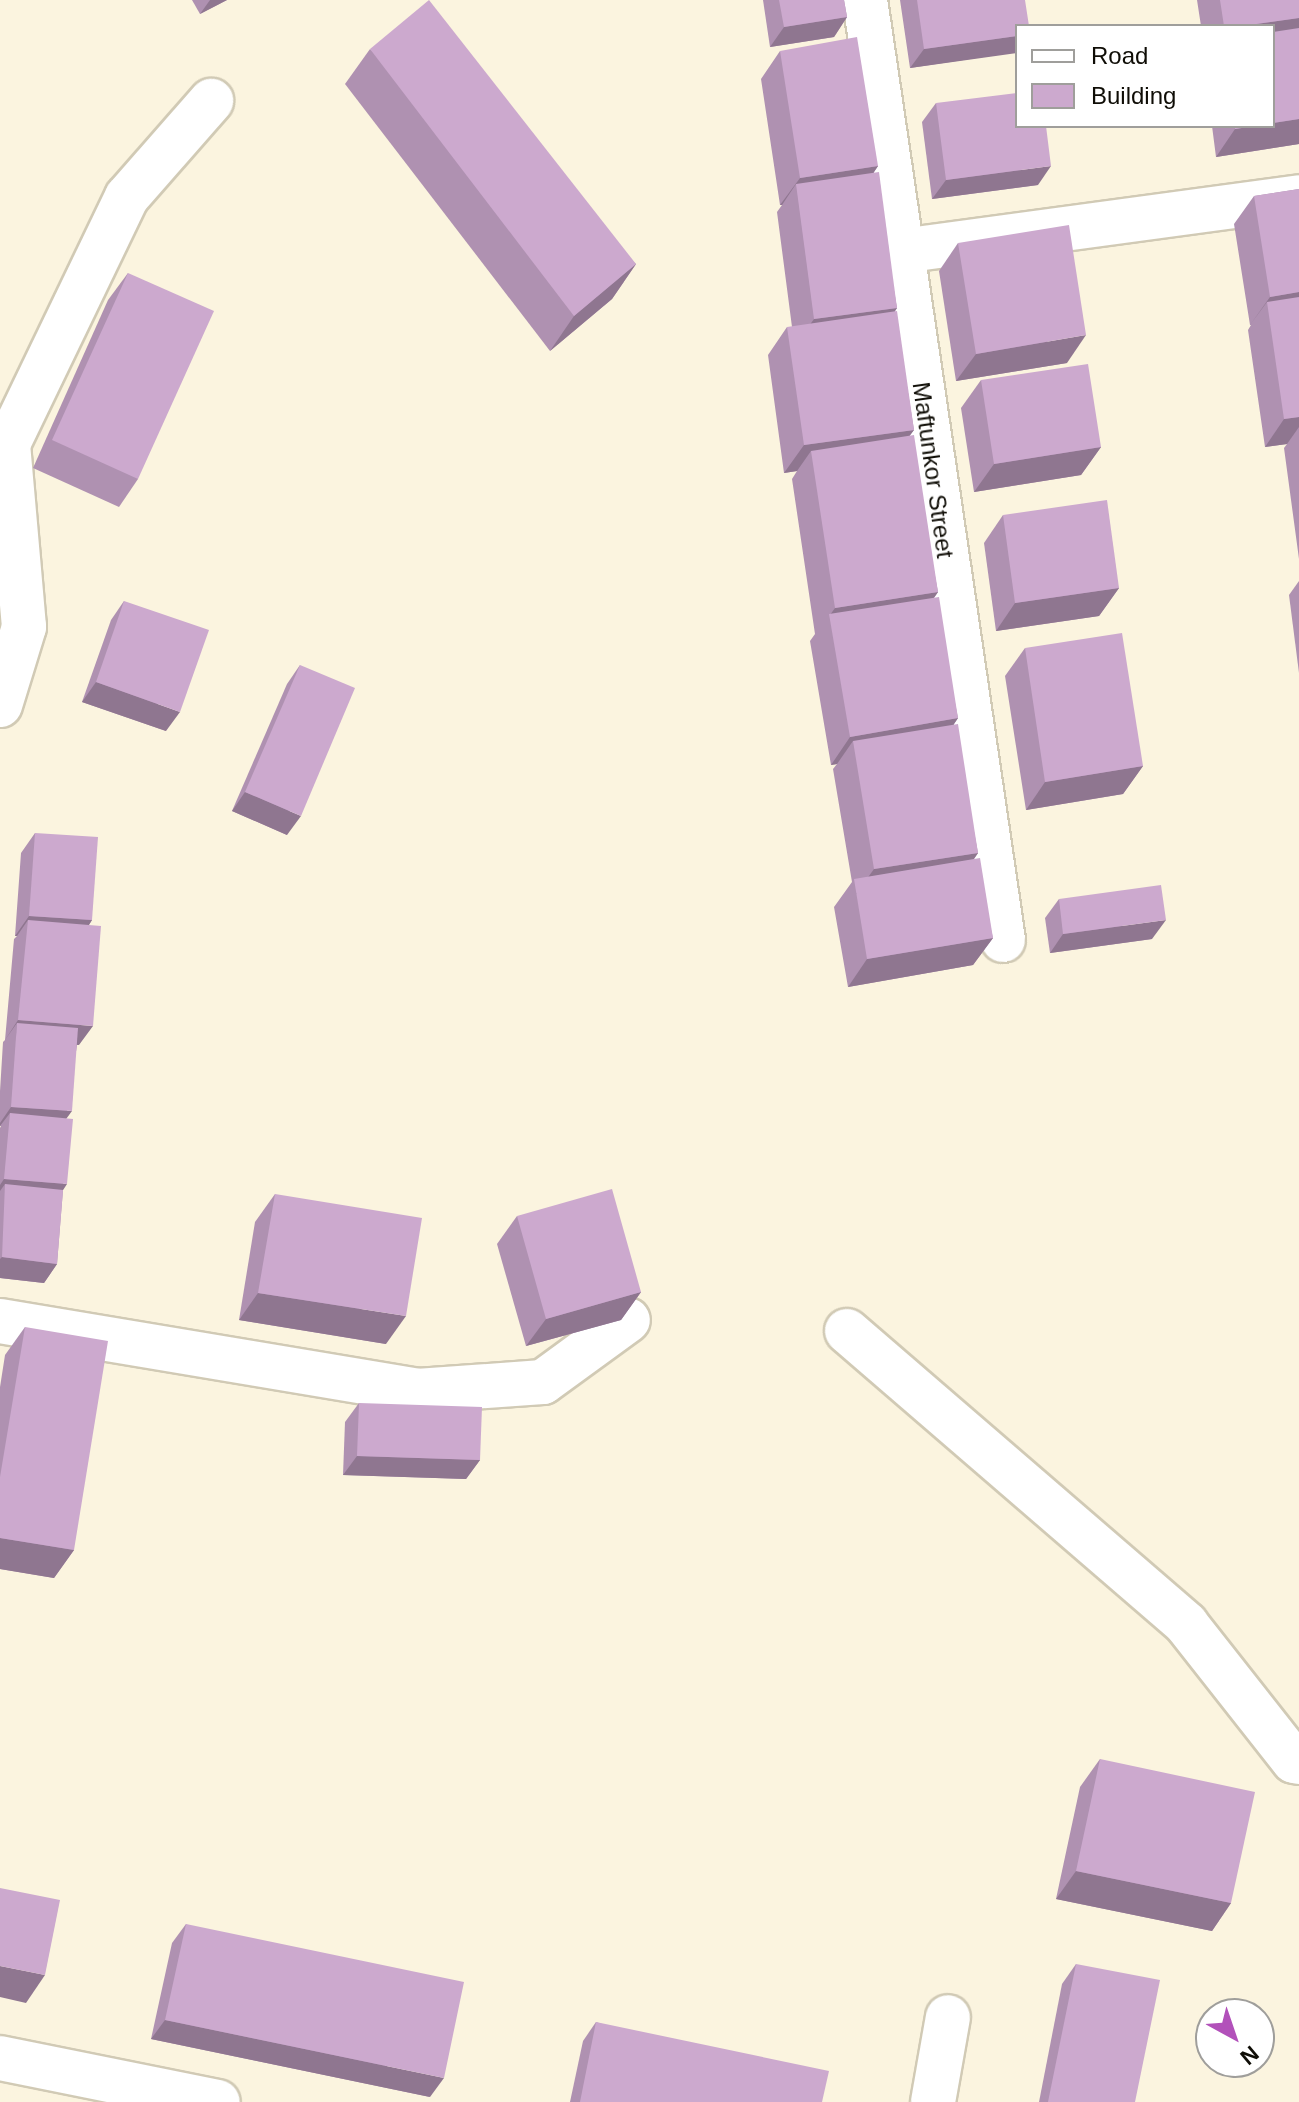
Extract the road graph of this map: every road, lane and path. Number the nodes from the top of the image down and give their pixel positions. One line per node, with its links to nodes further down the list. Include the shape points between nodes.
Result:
1 (865, 0): 4 (street, Maftunkor Street)
2 (211, 101): 5 (street, via 127,197 8,444 24,627)
3 (1299, 197): 4 (street)
4 (901, 251): 6 (street, Maftunkor Street)
5 (0, 705)
6 (1003, 940)
7 (628, 1320): 8 (street, via 543,1382 417,1391)
8 (0, 1321)
9 (847, 1331): 10 (street, via 1186,1624)
10 (1299, 1762)
11 (948, 2017): 14 (street)
12 (0, 2058): 13 (street)
13 (218, 2102)
14 (933, 2102)

